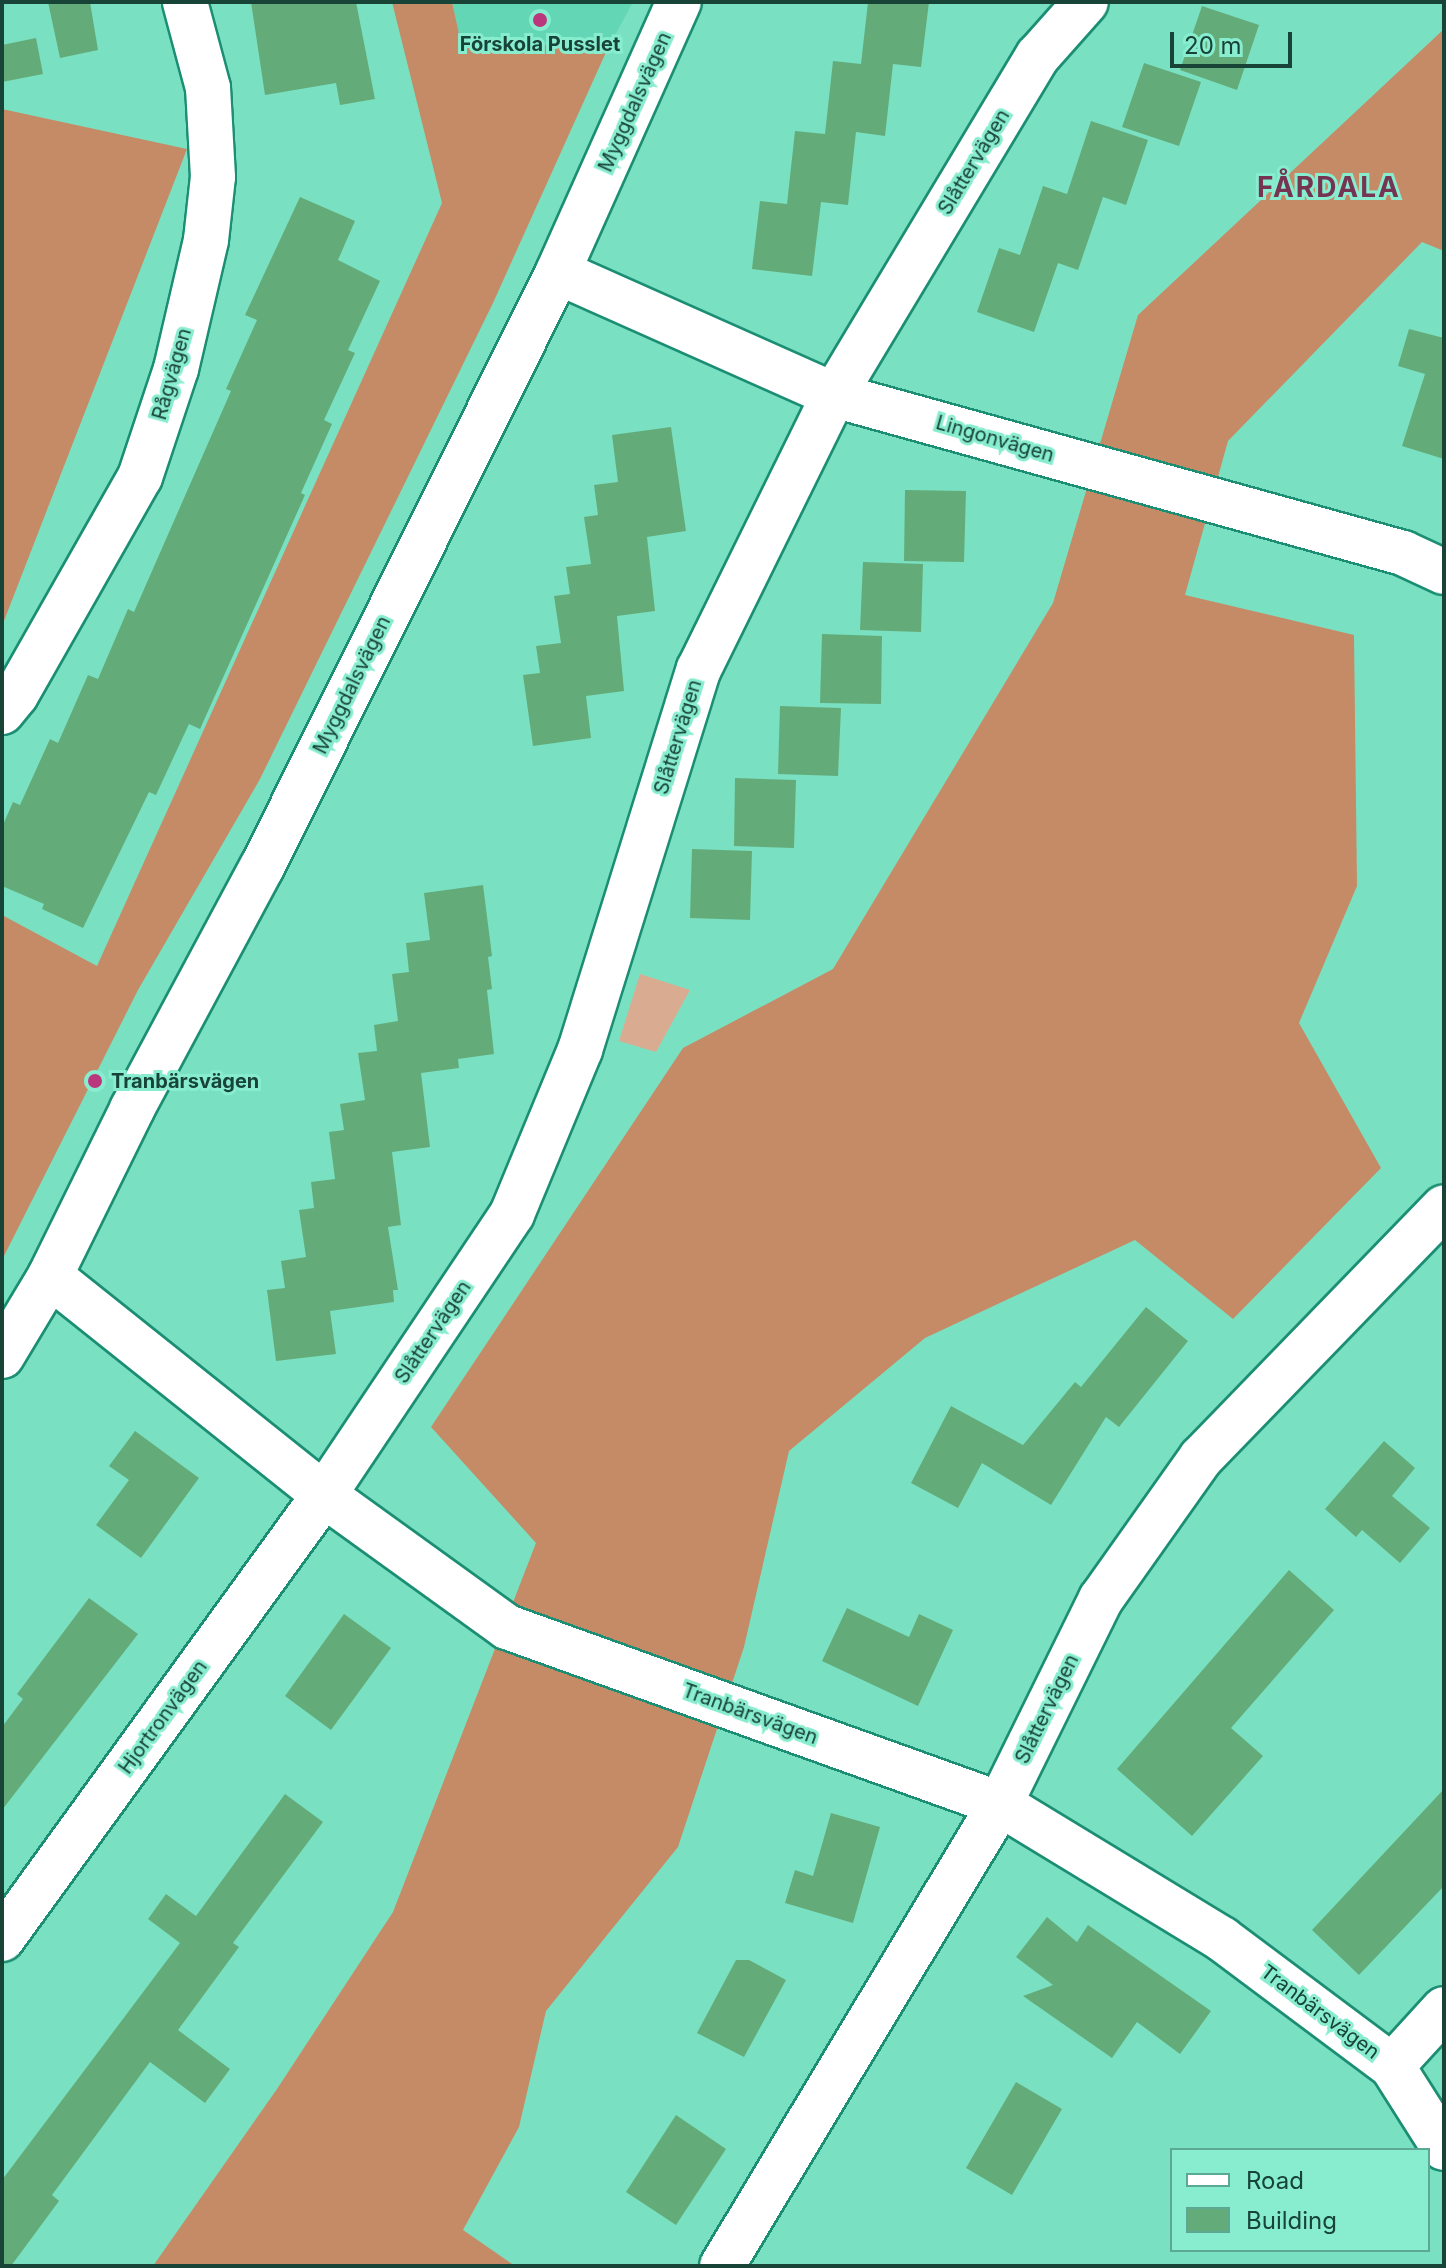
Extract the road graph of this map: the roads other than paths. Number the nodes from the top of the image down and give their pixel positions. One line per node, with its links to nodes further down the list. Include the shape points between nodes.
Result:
1 (185, 2): 7 (street, Rågvägen, via 208,88 213,177 206,240 176,369 140,477)
2 (679, 2): 4 (street, Myggdalsvägen)
3 (1086, 2): 5 (street, Slåttervägen, via 1038,56)
4 (558, 272): 5 (street, Lingonvägen); 9 (street, Myggdalsvägen, via 262,867 132,1109)
5 (834, 395): 6 (street, Lingonvägen, via 1403,553); 11 (street, Slåttervägen, via 699,669 580,1050 512,1214)
6 (1444, 572)
7 (2, 712)
8 (1444, 1207): 12 (street, Slåttervägen, via 1201,1458 1101,1599)
9 (50, 1276): 10 (street, Myggdalsvägen); 11 (street, Tranbärsvägen)
10 (2, 1356)
11 (324, 1495): 12 (street, Tranbärsvägen, via 507,1627); 13 (street, Hjortronvägen)
12 (1000, 1804): 15 (street, Tranbärsvägen, via 1222,1939); 17 (street, Slåttervägen)
13 (2, 1939)
14 (1444, 2009): 15 (street)
15 (1392, 2066): 16 (street, Tranbärsvägen)
16 (1444, 2148)
17 (722, 2266)

